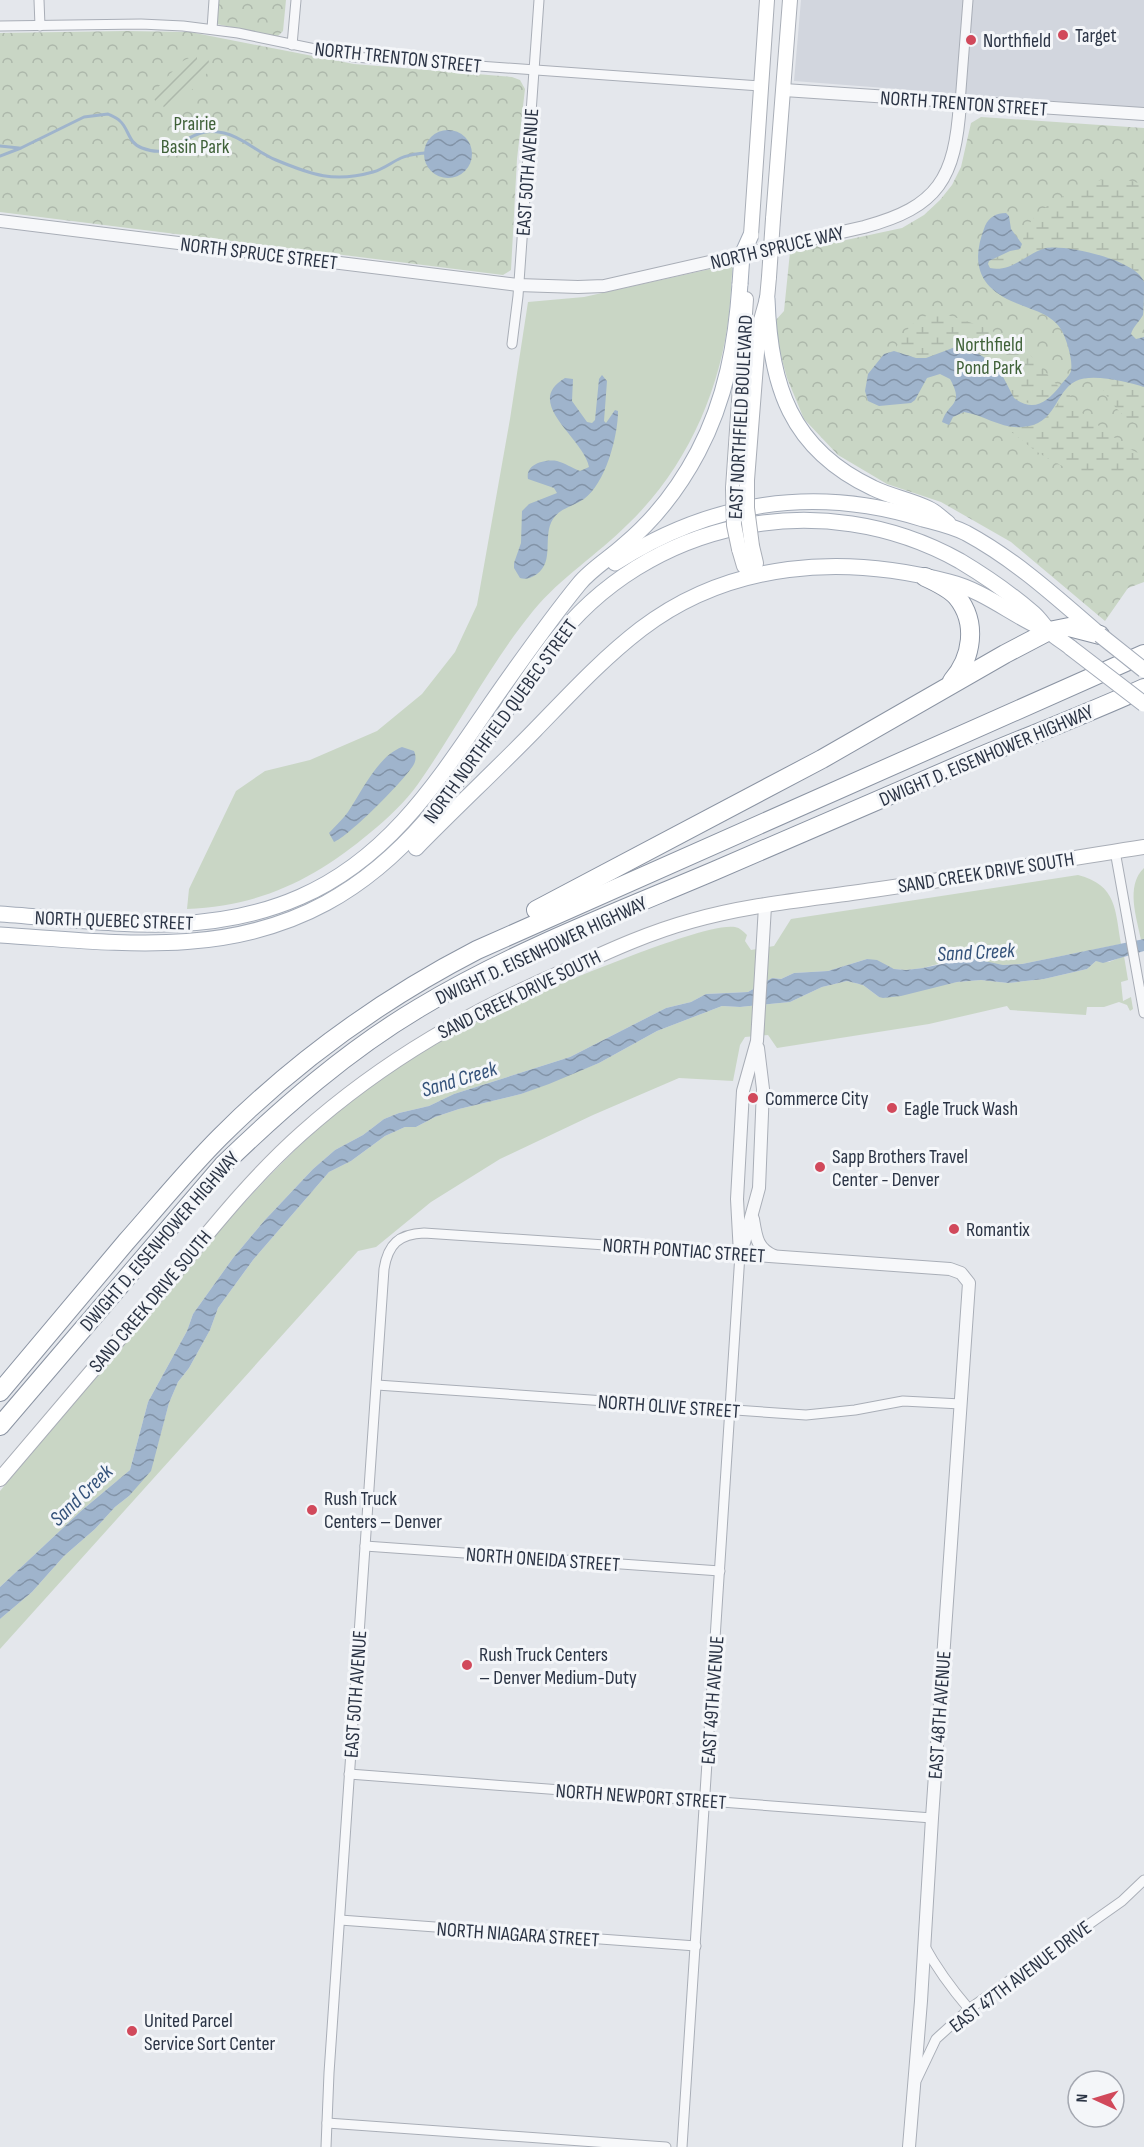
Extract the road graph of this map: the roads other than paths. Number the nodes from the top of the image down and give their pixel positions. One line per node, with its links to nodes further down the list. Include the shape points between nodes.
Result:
1 (39, 0): 9 (street)
2 (214, 0): 10 (street)
3 (296, 0): 11 (street)
4 (540, 0): 12 (street, EAST 50TH AVENUE)
5 (767, 0): 13 (main road)
6 (790, 0): 14 (main road, EAST NORTHFIELD BOULEVARD)
7 (969, 0): 15 (street)
8 (0, 26): 9 (street, NORTH TRENTON STREET)
9 (40, 26): 10 (street, NORTH TRENTON STREET, via 141,24)
10 (212, 28): 11 (street, NORTH TRENTON STREET)
11 (292, 45): 12 (street, NORTH TRENTON STREET, via 354,57)
12 (534, 71): 13 (street, NORTH TRENTON STREET); 20 (street, EAST 50TH AVENUE)
13 (760, 86): 18 (main road)
14 (784, 90): 15 (street, NORTH TRENTON STREET); 21 (main road, EAST NORTHFIELD BOULEVARD, bridge)
15 (960, 103): 16 (street, NORTH TRENTON STREET); 20 (street, NORTH SPRUCE WAY, via 958,135 942,181 926,200 891,220 604,286)
16 (1144, 114)
17 (0, 221): 20 (street, NORTH SPRUCE STREET)
18 (751, 230): 19 (main road, bridge, via 742,255)
19 (743, 283): 24 (main road, EAST NORTHFIELD BOULEVARD, bridge, via 733,488 734,525); 27 (main road, via 728,376 696,454 654,516 581,581)
20 (518, 285): 22 (street, EAST 50TH AVENUE)
21 (767, 299): 23 (main road, via 770,348 781,394 812,443 854,478 930,509); 24 (main road, EAST NORTHFIELD BOULEVARD, bridge, via 759,327)
22 (512, 344)
23 (953, 527): 27 (main road, NORTH NORTHFIELD QUEBEC STREET, via 883,507 852,503 807,502 747,508 689,525 650,543 604,572); 29 (main road, NORTH NORTHFIELD QUEBEC STREET, via 1006,557)
24 (746, 547): 25 (main road, EAST NORTHFIELD BOULEVARD, via 756,564)
25 (753, 575): 26 (main road, via 797,567 841,566); 38 (main road, via 678,605 641,629 395,867 333,910)
26 (924, 576): 28 (main road, via 977,592); 32 (highway, via 951,591 968,618 968,654)
27 (560, 610): 39 (main road, NORTH QUEBEC STREET, via 412,814 374,850 318,889 259,913 196,924)
28 (1049, 631): 29 (highway, via 1077,627); 32 (highway); 33 (main road, NORTH NORTHFIELD QUEBEC STREET, bridge); 38 (main road, NORTH NORTHFIELD QUEBEC STREET, via 1035,614 957,560 871,528 805,520 768,522 693,539 635,568 580,613 552,645 416,833 369,875)
29 (1100, 634): 31 (main road, NORTH NORTHFIELD QUEBEC STREET, bridge)
30 (1144, 654): 41 (highway, DWIGHT D. EISENHOWER HIGHWAY, via 613,888)
31 (1144, 669)
32 (947, 687): 41 (highway, via 822,759 485,937)
33 (1140, 696): 34 (main road, NORTH NORTHFIELD QUEBEC STREET, bridge); 53 (highway, DWIGHT D. EISENHOWER HIGHWAY, via 586,926 468,981 394,1023 303,1090 223,1165)
34 (1144, 711)
35 (1144, 847): 36 (main road, SAND CREEK DRIVE SOUTH)
36 (1115, 851): 37 (main road, SAND CREEK DRIVE SOUTH); 42 (street)
37 (765, 906): 43 (street, EAST 49TH AVENUE); 54 (main road, SAND CREEK DRIVE SOUTH, via 677,925 544,979 446,1028 365,1081 300,1135 251,1183)
38 (308, 912): 40 (main road, NORTH QUEBEC STREET, via 250,933 191,942 135,943)
39 (0, 914)
40 (0, 935)
41 (446, 966): 50 (highway, DWIGHT D. EISENHOWER HIGHWAY, via 345,1029 240,1117 166,1195)
42 (1144, 1013)
43 (756, 1041): 44 (street, EAST 49TH AVENUE, via 763,1089 759,1188); 46 (street, EAST 49TH AVENUE, via 743,1091 737,1198)
44 (753, 1217): 46 (street, EAST 49TH AVENUE); 47 (street, via 759,1243)
45 (395, 1243): 46 (street, NORTH PONTIAC STREET, via 412,1233 424,1233); 49 (street, EAST 50TH AVENUE, via 384,1269)
46 (740, 1254): 47 (street, NORTH PONTIAC STREET); 52 (street, EAST 49TH AVENUE)
47 (775, 1257): 48 (street, NORTH PONTIAC STREET, via 950,1269 961,1273)
48 (969, 1283): 51 (street, EAST 48TH AVENUE)
49 (377, 1385): 52 (street, NORTH OLIVE STREET); 55 (street, EAST 50TH AVENUE)
50 (0, 1392)
51 (961, 1404): 52 (street, NORTH OLIVE STREET, via 903,1401 821,1414); 59 (street, EAST 48TH AVENUE)
52 (731, 1410): 56 (street, EAST 49TH AVENUE)
53 (0, 1426)
54 (0, 1479)
55 (365, 1546): 56 (street, NORTH ONEIDA STREET); 57 (street, EAST 50TH AVENUE)
56 (720, 1571): 58 (street, EAST 49TH AVENUE)
57 (350, 1774): 58 (street, NORTH NEWPORT STREET); 61 (street, EAST 50TH AVENUE)
58 (705, 1801): 59 (street, NORTH NEWPORT STREET); 63 (street, EAST 49TH AVENUE)
59 (932, 1818): 62 (street, EAST 48TH AVENUE)
60 (1144, 1880): 64 (street, EAST 47TH AVENUE DRIVE, via 1122,1901)
61 (340, 1920): 63 (street, NORTH NIAGARA STREET); 66 (street, EAST 50TH AVENUE)
62 (924, 1945): 64 (street, via 946,1983); 65 (street, EAST 48TH AVENUE)
63 (696, 1946): 69 (street, EAST 49TH AVENUE)
64 (969, 2009): 65 (street, EAST 47TH AVENUE DRIVE, via 936,2039)
65 (913, 2087): 70 (street, EAST 48TH AVENUE)
66 (327, 2123): 67 (street, EAST 50TH AVENUE); 68 (street)
67 (326, 2147)
68 (666, 2147)
69 (682, 2147)
70 (909, 2147)

